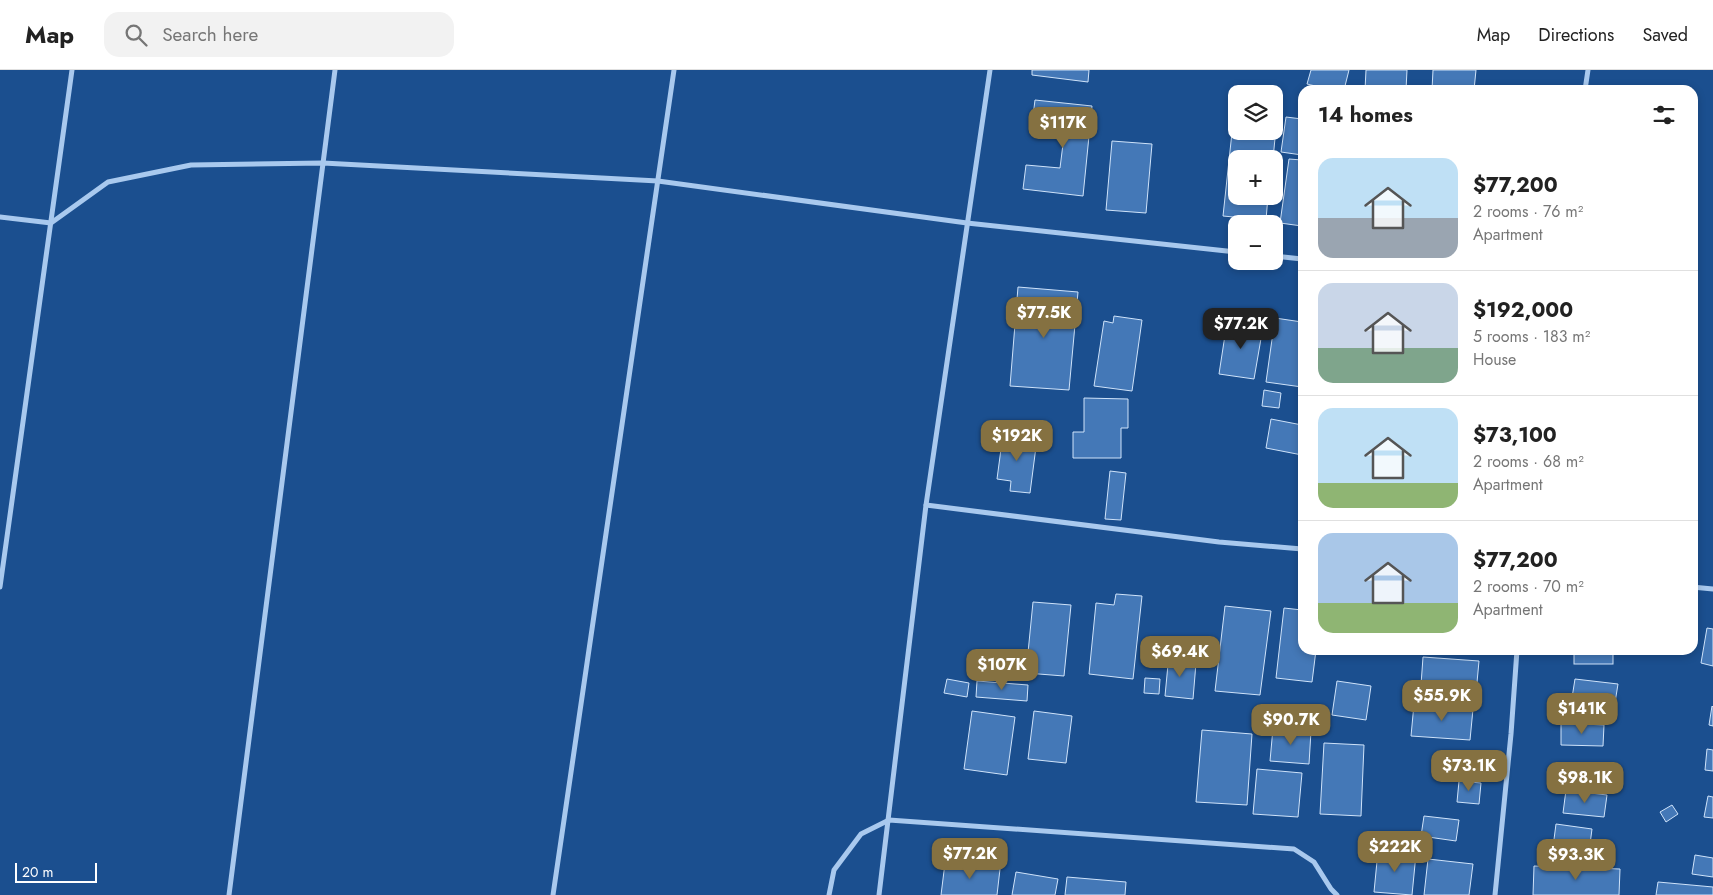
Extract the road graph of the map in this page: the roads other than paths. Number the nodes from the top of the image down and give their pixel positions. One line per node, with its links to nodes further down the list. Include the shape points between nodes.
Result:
1 (72, 70): 10 (street)
2 (335, 70): 7 (street)
3 (674, 70): 8 (street)
4 (990, 70): 11 (street)
5 (1588, 70): 6 (street)
6 (1586, 85)
7 (323, 164): 8 (street); 10 (street, via 191,165 108,182); 22 (street)
8 (658, 180): 11 (street); 23 (street)
9 (0, 217): 10 (street)
10 (51, 223): 17 (street)
11 (967, 223): 12 (street); 15 (street)
12 (1228, 251)
13 (1283, 257): 14 (street)
14 (1298, 259)
15 (926, 505): 16 (street, via 1219,542); 21 (street)
16 (1298, 549)
17 (0, 587)
18 (1698, 588): 19 (street)
19 (1713, 589)
20 (1517, 655): 27 (street)
21 (889, 820): 24 (street, via 861,834 834,870); 25 (street); 26 (street, via 1294,850 1314,862 1330,890)
22 (229, 895)
23 (553, 895)
24 (830, 895)
25 (879, 895)
26 (1337, 895)
27 (1495, 895)

